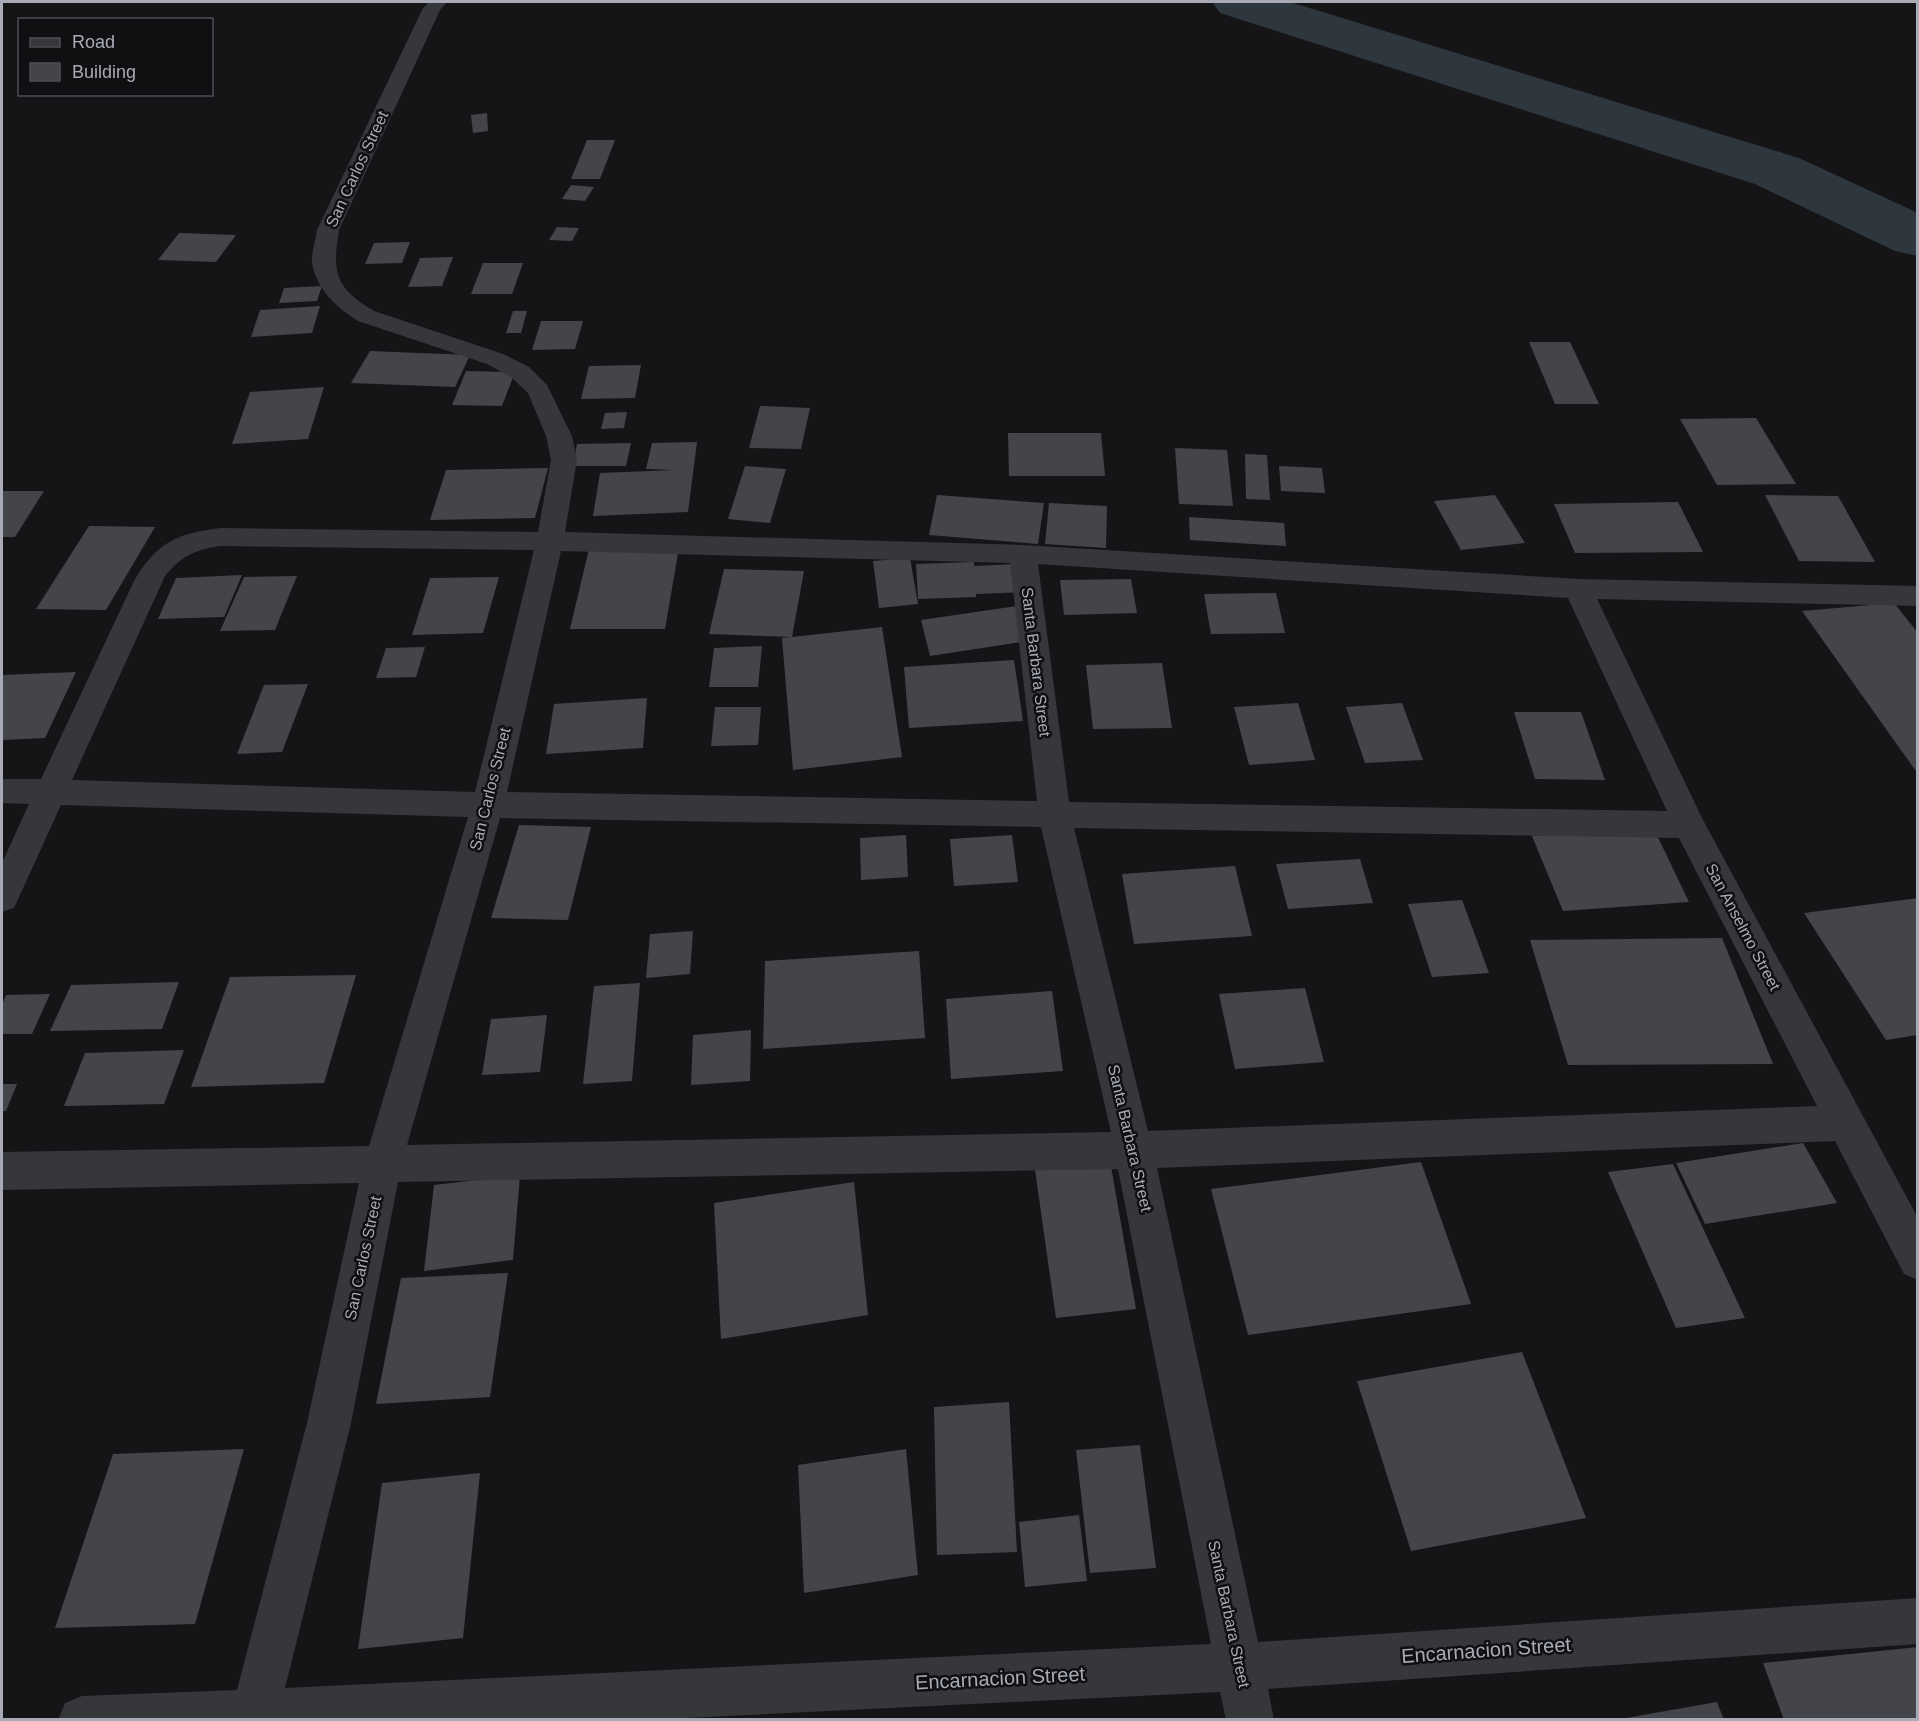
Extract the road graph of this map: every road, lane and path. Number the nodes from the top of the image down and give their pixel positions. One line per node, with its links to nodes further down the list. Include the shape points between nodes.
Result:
1 (438, 2): 2 (street, San Carlos Street, via 328,230 323,262 335,292 366,316 495,359 520,372 538,390 560,436 564,460)
2 (550, 541): 3 (street); 7 (street, via 220,537 174,547 148,581); 8 (street, San Carlos Street)
3 (1023, 554): 4 (street); 9 (street, Santa Barbara Street)
4 (1578, 589): 5 (street); 10 (street, San Anselmo Street)
5 (1917, 596)
6 (2, 791): 7 (street)
7 (50, 792): 8 (street); 11 (street)
8 (488, 805): 9 (street); 14 (street, San Carlos Street)
9 (1055, 816): 10 (street); 13 (street, Santa Barbara Street)
10 (1689, 825): 12 (street, San Anselmo Street)
11 (2, 898)
12 (1846, 1123): 13 (street); 16 (street, San Anselmo Street)
13 (1134, 1150): 14 (street); 18 (street, Santa Barbara Street)
14 (382, 1166): 15 (street); 19 (street, San Carlos Street, via 329,1423)
15 (2, 1171)
16 (1917, 1260)
17 (1917, 1621): 18 (street, Encarnacion Street)
18 (1240, 1667): 19 (street, Encarnacion Street); 21 (street, Santa Barbara Street)
19 (254, 1717): 20 (street, Encarnacion Street)
20 (82, 1719)
21 (1250, 1719)

